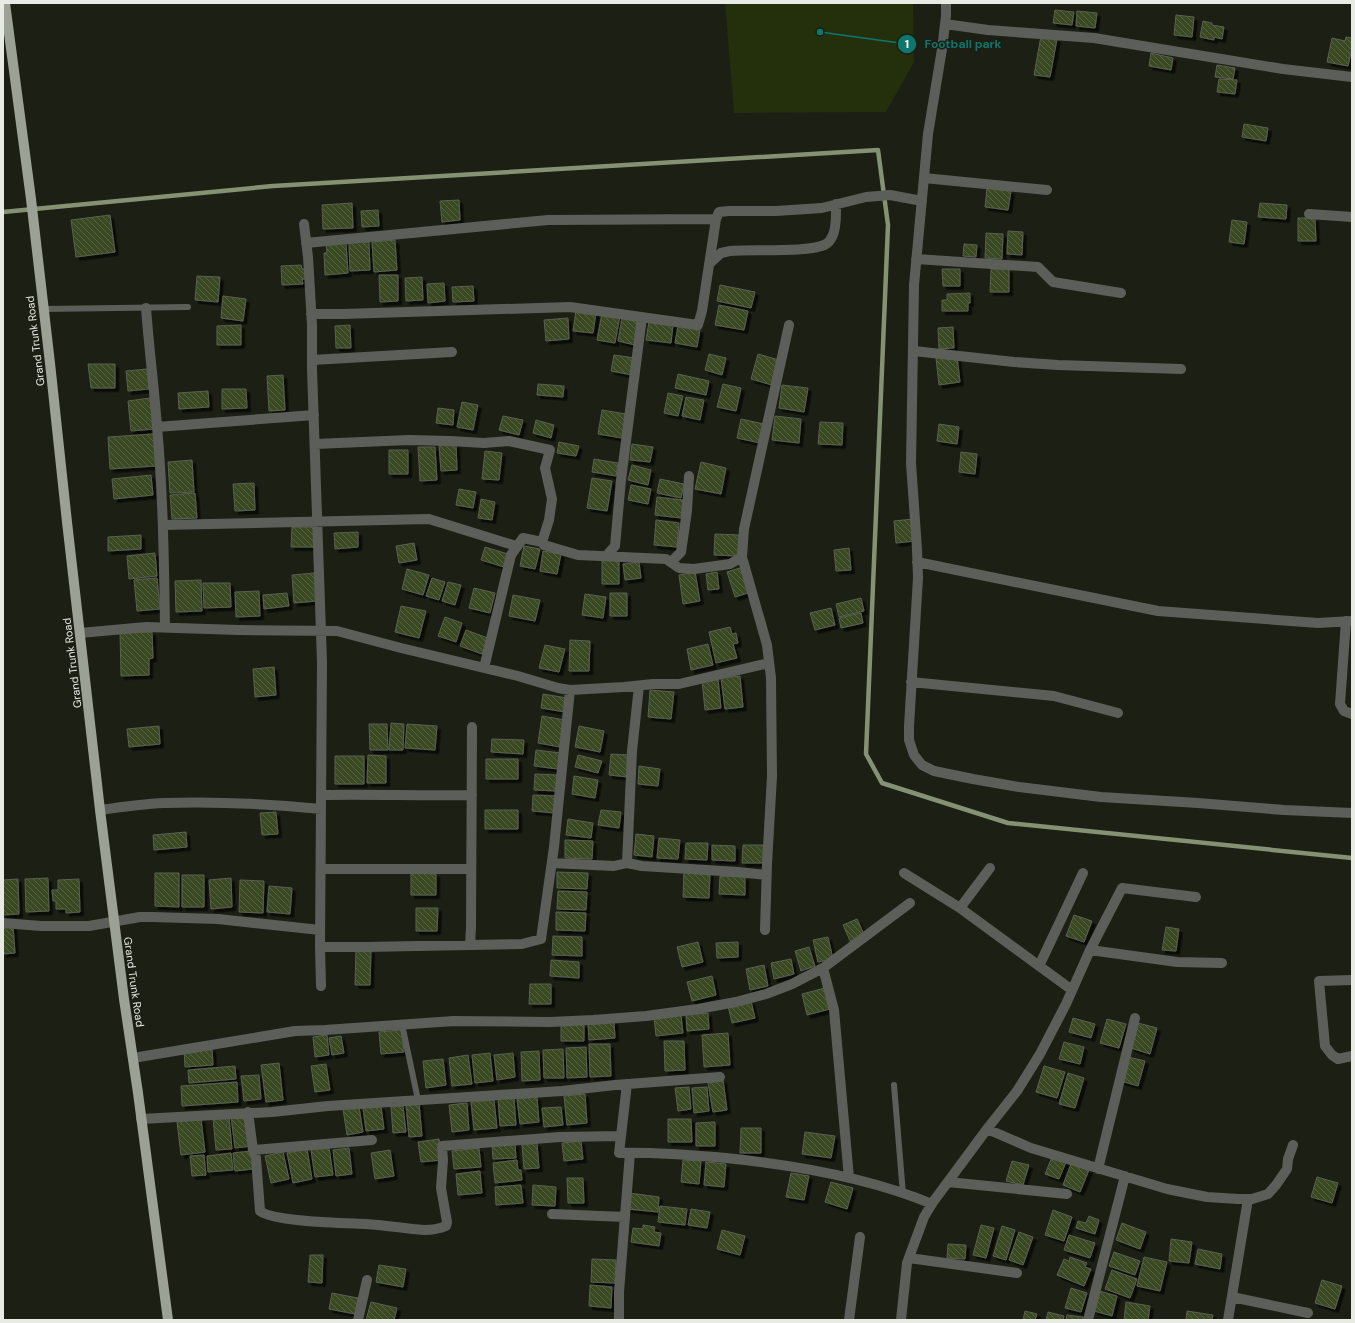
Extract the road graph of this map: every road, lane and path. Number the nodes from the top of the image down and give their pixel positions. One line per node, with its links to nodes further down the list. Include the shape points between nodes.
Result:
1 (5, 3): 19 (main road, Grand Trunk Road)
2 (946, 3): 3 (street)
3 (945, 24): 4 (street, via 1094,38 1283,69); 5 (street)
4 (1352, 77)
5 (924, 178): 6 (street); 7 (street)
6 (1048, 190)
7 (922, 201): 8 (street, via 890,195); 14 (street)
8 (836, 204): 11 (street, via 797,210 719,212); 15 (street, via 833,237 826,244 797,250 730,251 721,253)
9 (1309, 214): 10 (street)
10 (1352, 217)
11 (716, 219): 13 (street, via 548,220); 15 (street)
12 (304, 224): 13 (street)
13 (306, 243): 20 (street)
14 (916, 258): 16 (street, via 1038,267 1053,282); 23 (street)
15 (709, 264): 21 (street, via 698,325)
16 (1121, 293)
17 (188, 307): 18 (lane)
18 (146, 308): 19 (lane); 28 (street)
19 (44, 309): 42 (main road, Grand Trunk Road)
20 (312, 314): 21 (street, via 563,306); 25 (street)
21 (642, 317): 35 (street, via 615,546)
22 (789, 325): 36 (street, via 744,529)
23 (914, 350): 26 (street, via 1014,362); 38 (street, via 912,463)
24 (452, 352): 25 (street)
25 (312, 360): 27 (street)
26 (1181, 369)
27 (314, 415): 28 (street); 29 (street)
28 (157, 427): 32 (street)
29 (315, 444): 31 (street); 33 (street, via 409,440 484,443 509,441 550,450 545,468 552,499)
30 (688, 476): 37 (street, via 682,552)
31 (317, 521): 32 (street); 34 (street, via 429,519); 41 (street)
32 (163, 525): 40 (street)
33 (542, 542): 34 (street, via 523,538); 35 (street, via 544,545 578,555)
34 (516, 546): 44 (street, via 510,555)
35 (606, 556): 37 (street, via 666,559)
36 (742, 557): 37 (street, via 730,564 694,569 680,568); 43 (street, via 767,645)
37 (671, 562)
38 (917, 562): 39 (street, via 1158,611 1318,623); 45 (street)
39 (1349, 621): 49 (street, via 1340,704 1344,711)
40 (165, 627): 41 (street); 42 (street)
41 (321, 630): 44 (street, via 344,632); 51 (street)
42 (80, 633): 54 (main road, Grand Trunk Road)
43 (769, 662): 46 (street, via 679,684); 63 (street, via 772,678 772,776)
44 (484, 668): 47 (street)
45 (911, 682): 48 (street, via 1054,696); 55 (street, via 909,740 914,755 922,765 934,771 1019,787 1086,795)
46 (639, 686): 47 (street); 57 (street, via 632,751)
47 (570, 690): 56 (street)
48 (1118, 713)
49 (1352, 714)
50 (472, 727): 52 (street)
51 (321, 795): 52 (street); 53 (street)
52 (472, 795): 59 (street)
53 (321, 809): 54 (street, via 261,804 164,803); 60 (street)
54 (100, 810): 67 (main road, Grand Trunk Road)
55 (1352, 813)
56 (552, 863): 57 (street, via 614,866); 71 (street, via 541,940 522,944)
57 (627, 863): 63 (street)
58 (990, 868): 66 (street)
59 (471, 869): 60 (street); 71 (street)
60 (321, 870): 69 (street)
61 (1083, 873): 75 (street)
62 (904, 874): 66 (street)
63 (766, 875): 70 (street)
64 (1196, 897): 73 (street, via 1122,888)
65 (910, 903): 76 (street)
66 (960, 908): 75 (street)
67 (114, 921): 68 (street, via 89,926 42,926); 69 (street, via 140,917 185,918); 83 (main road, Grand Trunk Road)
68 (3, 922)
69 (320, 930): 72 (street)
70 (764, 930)
71 (470, 945): 72 (street)
72 (320, 947): 78 (street)
73 (1090, 950): 74 (street, via 1177,962); 79 (street)
74 (1222, 963)
75 (1039, 966): 79 (street)
76 (824, 968): 81 (street, via 766,994 736,1002 646,1016 550,1022 454,1021); 98 (street, via 834,1010)
77 (1352, 980): 82 (street, via 1319,981 1325,1046 1338,1059)
78 (321, 986)
79 (1072, 990): 90 (street, via 1040,1054 1017,1091)
80 (1135, 1018): 96 (street)
81 (402, 1024): 83 (street, via 295,1031); 87 (lane)
82 (1352, 1056)
83 (133, 1058): 89 (main road, Grand Trunk Road)
84 (720, 1077): 85 (street)
85 (627, 1084): 87 (street); 91 (street)
86 (894, 1085): 100 (lane)
87 (418, 1100): 88 (street)
88 (248, 1112): 89 (street); 94 (street)
89 (141, 1119): 112 (main road, Grand Trunk Road)
90 (987, 1129): 96 (street, via 1031,1148); 99 (street)
91 (620, 1136): 94 (street, via 560,1137 442,1146 441,1188 447,1222 446,1226 425,1230 264,1215 260,1211 256,1158); 95 (street, via 620,1153)
92 (372, 1140): 94 (street)
93 (1293, 1145): 102 (street, via 1287,1169 1276,1185 1268,1194)
94 (253, 1150)
95 (630, 1153): 98 (street, via 701,1156 771,1163); 105 (street)
96 (1098, 1169): 97 (street)
97 (1125, 1176): 102 (street, via 1167,1189 1207,1197); 117 (street)
98 (849, 1178): 100 (street)
99 (948, 1182): 101 (street); 103 (street)
100 (903, 1194): 103 (street)
101 (1067, 1194)
102 (1248, 1199): 110 (street)
103 (932, 1204): 107 (street, via 924,1217)
104 (552, 1214): 105 (street)
105 (625, 1216): 114 (street)
106 (860, 1236): 115 (street)
107 (909, 1258): 108 (street); 116 (street)
108 (1017, 1273)
109 (367, 1280): 113 (street)
110 (1232, 1297): 111 (street); 118 (street)
111 (1308, 1313)
112 (168, 1320)
113 (358, 1320)
114 (619, 1320)
115 (849, 1320)
116 (901, 1320)
117 (1088, 1320)
118 (1228, 1320)

